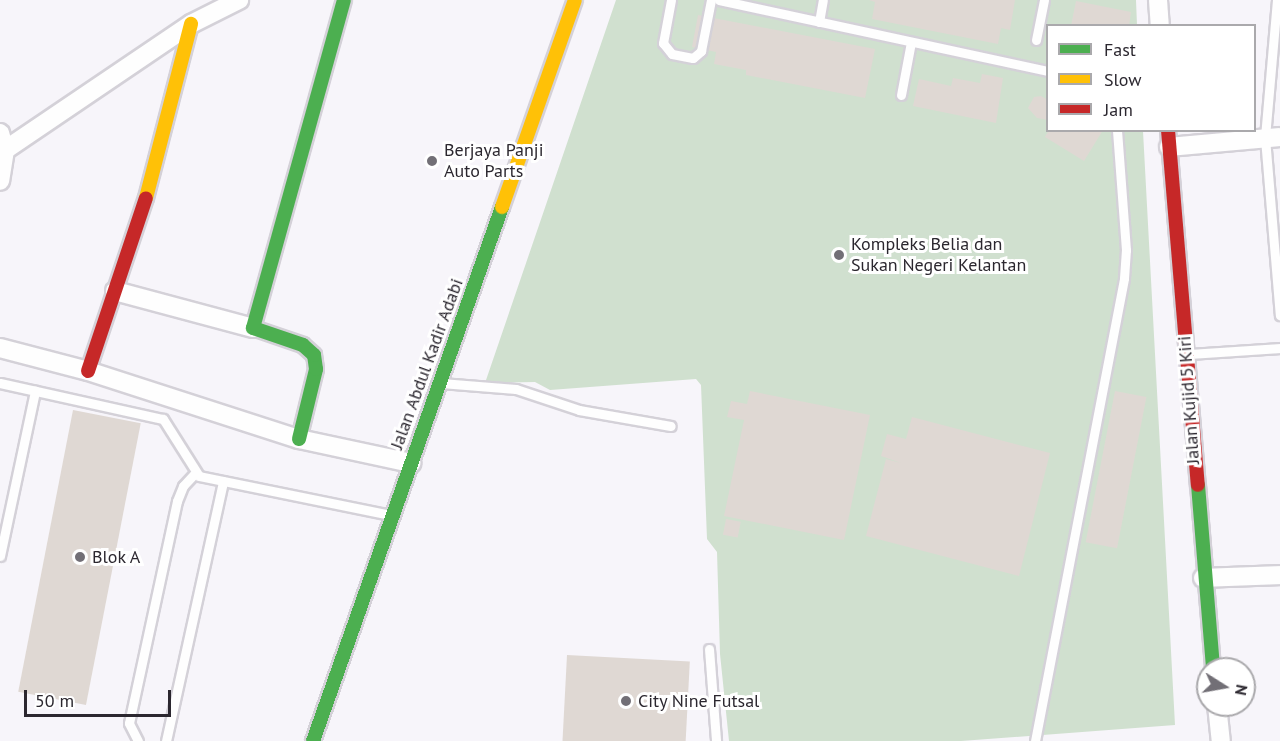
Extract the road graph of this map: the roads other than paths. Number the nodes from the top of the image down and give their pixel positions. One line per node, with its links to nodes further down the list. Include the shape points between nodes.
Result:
1 (239, 0): 12 (street)
2 (344, 0): 25 (street)
3 (575, 0): 31 (street, Jalan Abdul Kadir Adabi)
4 (671, 0): 5 (lane, via 663,43 672,54 693,57 701,51)
5 (711, 0)
6 (718, 0): 11 (lane)
7 (823, 0): 11 (lane)
8 (1044, 0): 14 (lane)
9 (1158, 0): 13 (street)
10 (1276, 0): 19 (lane)
11 (819, 22): 15 (lane)
12 (191, 24): 21 (street); 23 (street, via 144,205)
13 (1160, 24)
14 (1036, 40)
15 (911, 42): 16 (lane); 17 (lane)
16 (1046, 71)
17 (901, 95)
18 (1118, 132): 49 (lane, via 1126,250 1124,278)
19 (1273, 138): 20 (street); 24 (lane)
20 (1169, 139): 28 (street, Jalan Kujid 5 Kiri)
21 (3, 141): 22 (street)
22 (0, 181)
23 (115, 291): 25 (street); 29 (street)
24 (1280, 315)
25 (253, 328): 34 (street, via 303,345 314,355 316,369)
26 (0, 348): 29 (street)
27 (1280, 348): 28 (lane)
28 (1185, 354): 41 (street, Jalan Kujid 5 Kiri)
29 (88, 370): 34 (street)
30 (0, 383): 32 (lane)
31 (439, 383): 33 (lane, via 516,389 579,410); 35 (street, Jalan Abdul Kadir Adabi)
32 (34, 391): 36 (lane, via 163,419); 39 (lane)
33 (671, 426)
34 (299, 439): 35 (street)
35 (411, 463): 38 (street, Jalan Abdul Kadir Adabi)
36 (195, 473): 37 (lane); 45 (lane, via 183,486 177,501 129,723)
37 (223, 481): 38 (lane); 46 (lane)
38 (393, 516): 47 (street, Jalan Abdul Kadir Adabi)
39 (0, 556)
40 (1280, 574): 41 (street)
41 (1203, 578): 43 (street, Jalan Kujid 5 Kiri)
42 (709, 649): 48 (lane)
43 (1212, 657)
44 (1218, 717): 50 (street)
45 (138, 741)
46 (166, 741)
47 (313, 741)
48 (716, 741)
49 (1035, 741)
50 (1221, 741)

